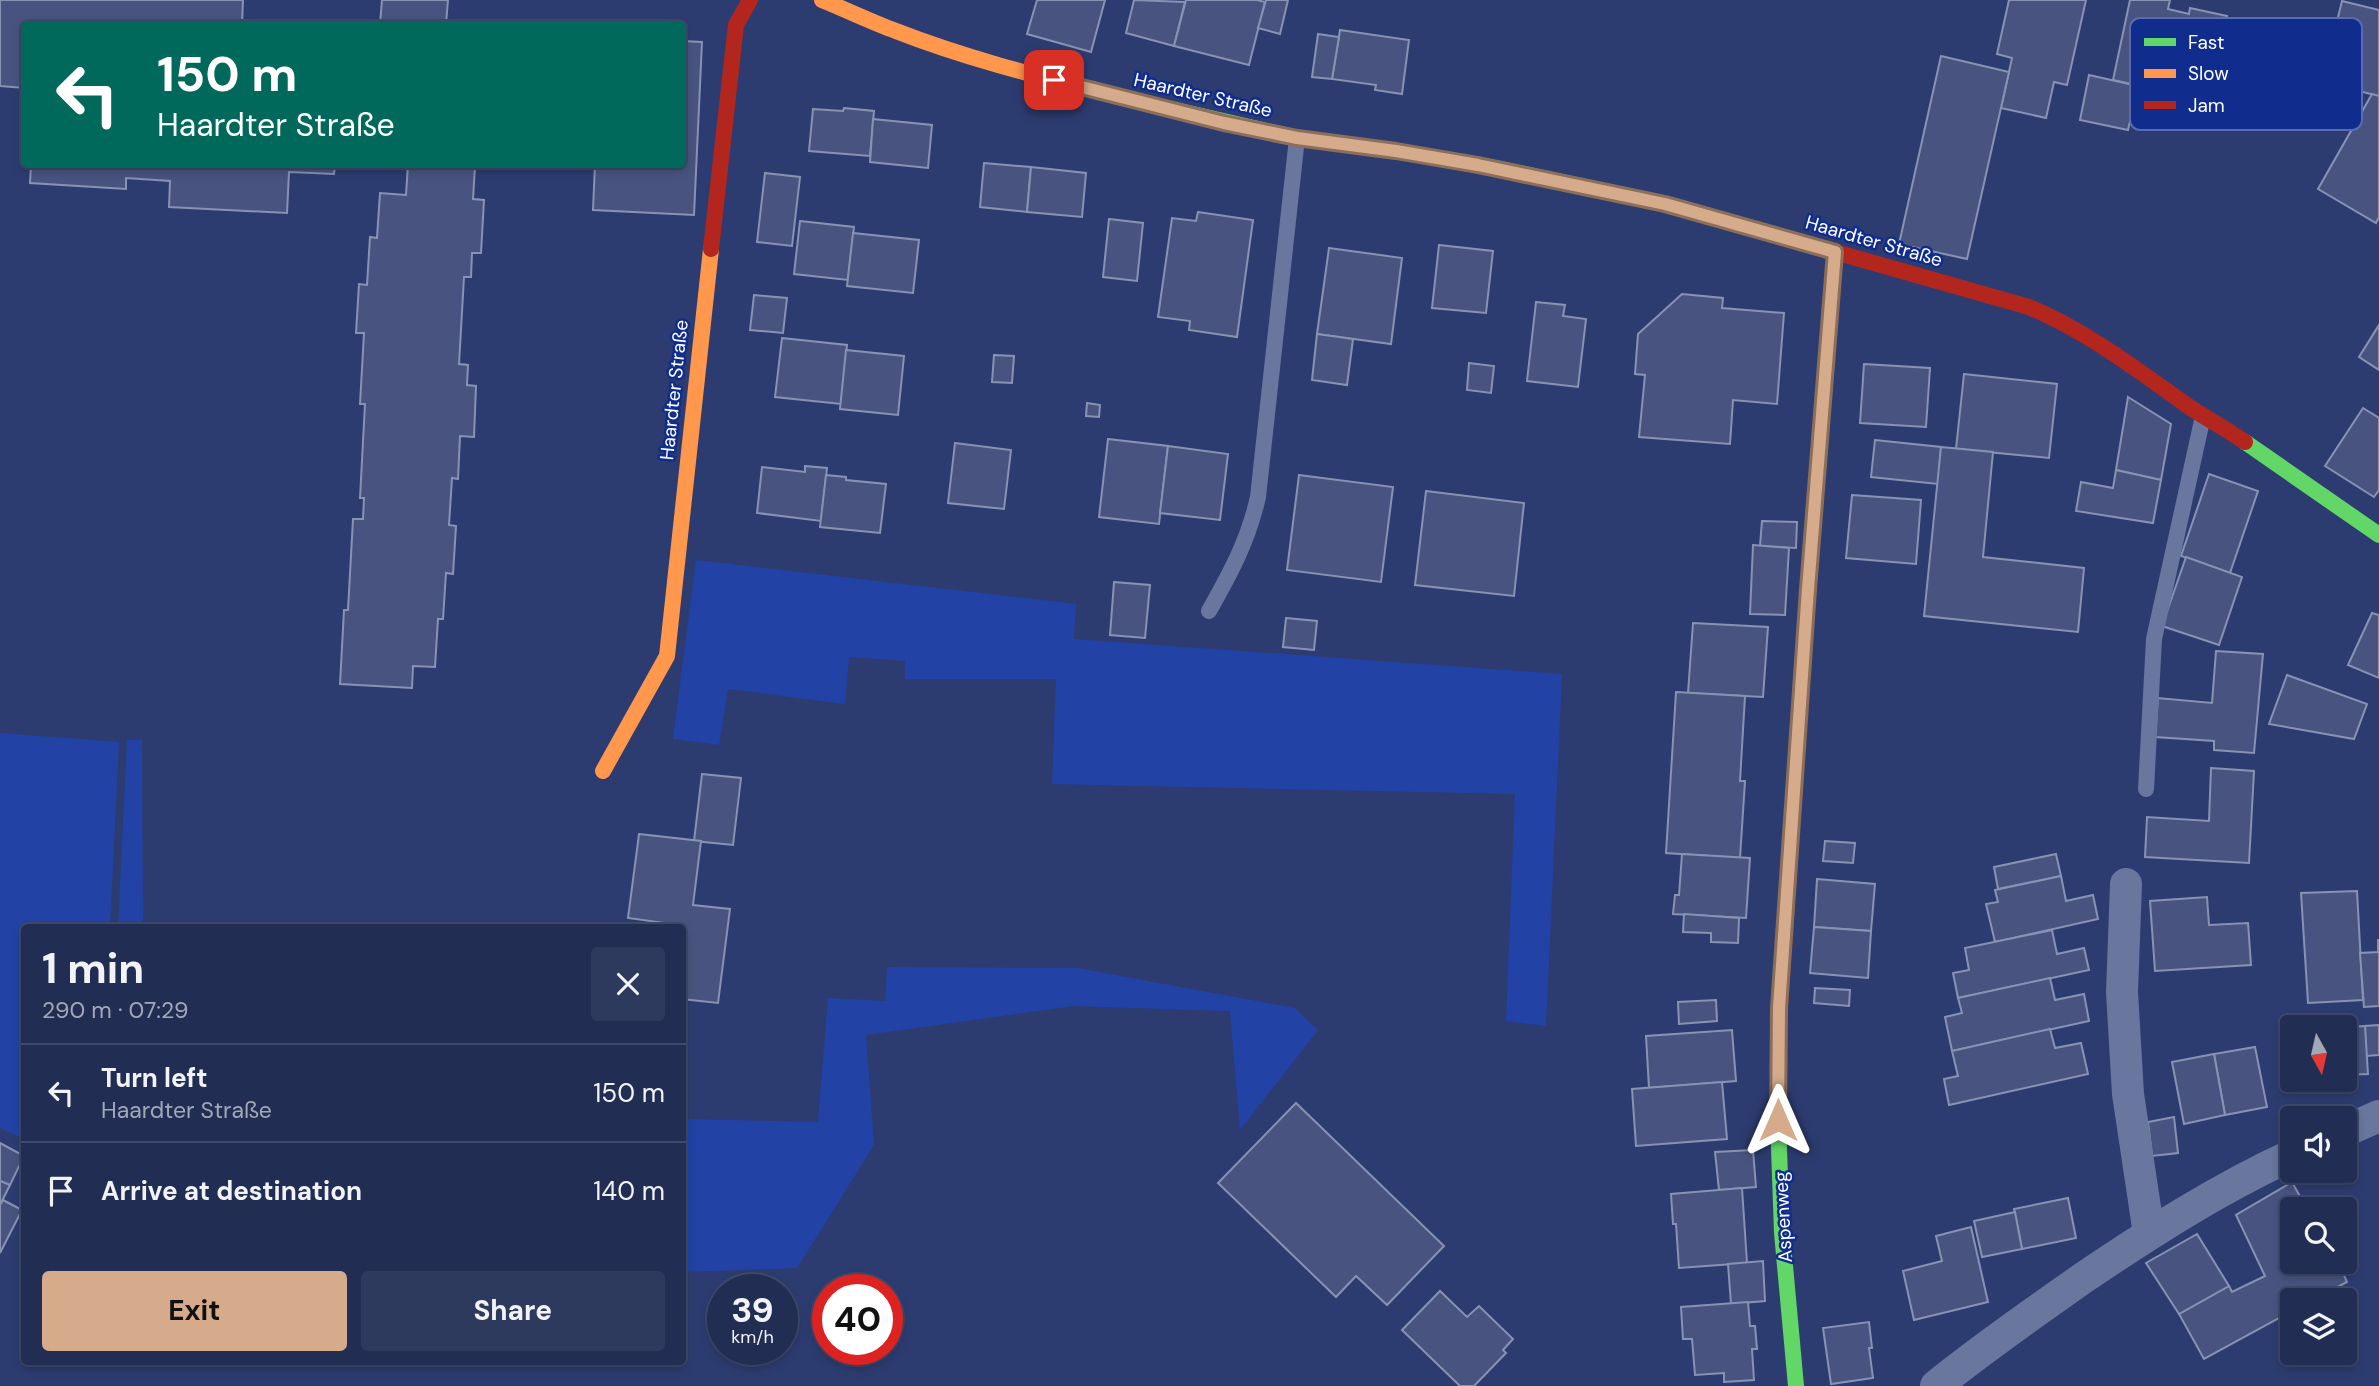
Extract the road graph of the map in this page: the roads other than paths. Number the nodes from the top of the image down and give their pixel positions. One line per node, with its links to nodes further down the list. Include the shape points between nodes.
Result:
1 (750, 0): 8 (street, Haardter Straße, via 736,25 667,656)
2 (822, 0): 3 (street, Haardter Straße, via 897,32 1027,73)
3 (1297, 138): 4 (street, Haardter Straße, via 1396,151 1665,204); 7 (lane, via 1258,497 1251,528)
4 (1835, 252): 5 (street, Haardter Straße, via 2060,320); 15 (street, Aspenweg, via 1779,1008 1782,1233)
5 (2204, 415): 6 (street, Haardter Straße); 9 (lane, via 2154,639)
6 (2379, 535)
7 (1209, 611)
8 (603, 771)
9 (2146, 789)
10 (2126, 884): 14 (street, via 2122,992 2128,1081)
11 (2379, 1116): 12 (street)
12 (2357, 1126)
13 (2280, 1160): 14 (street)
14 (2149, 1234): 16 (street, via 1990,1342)
15 (1796, 1386)
16 (1936, 1386)

